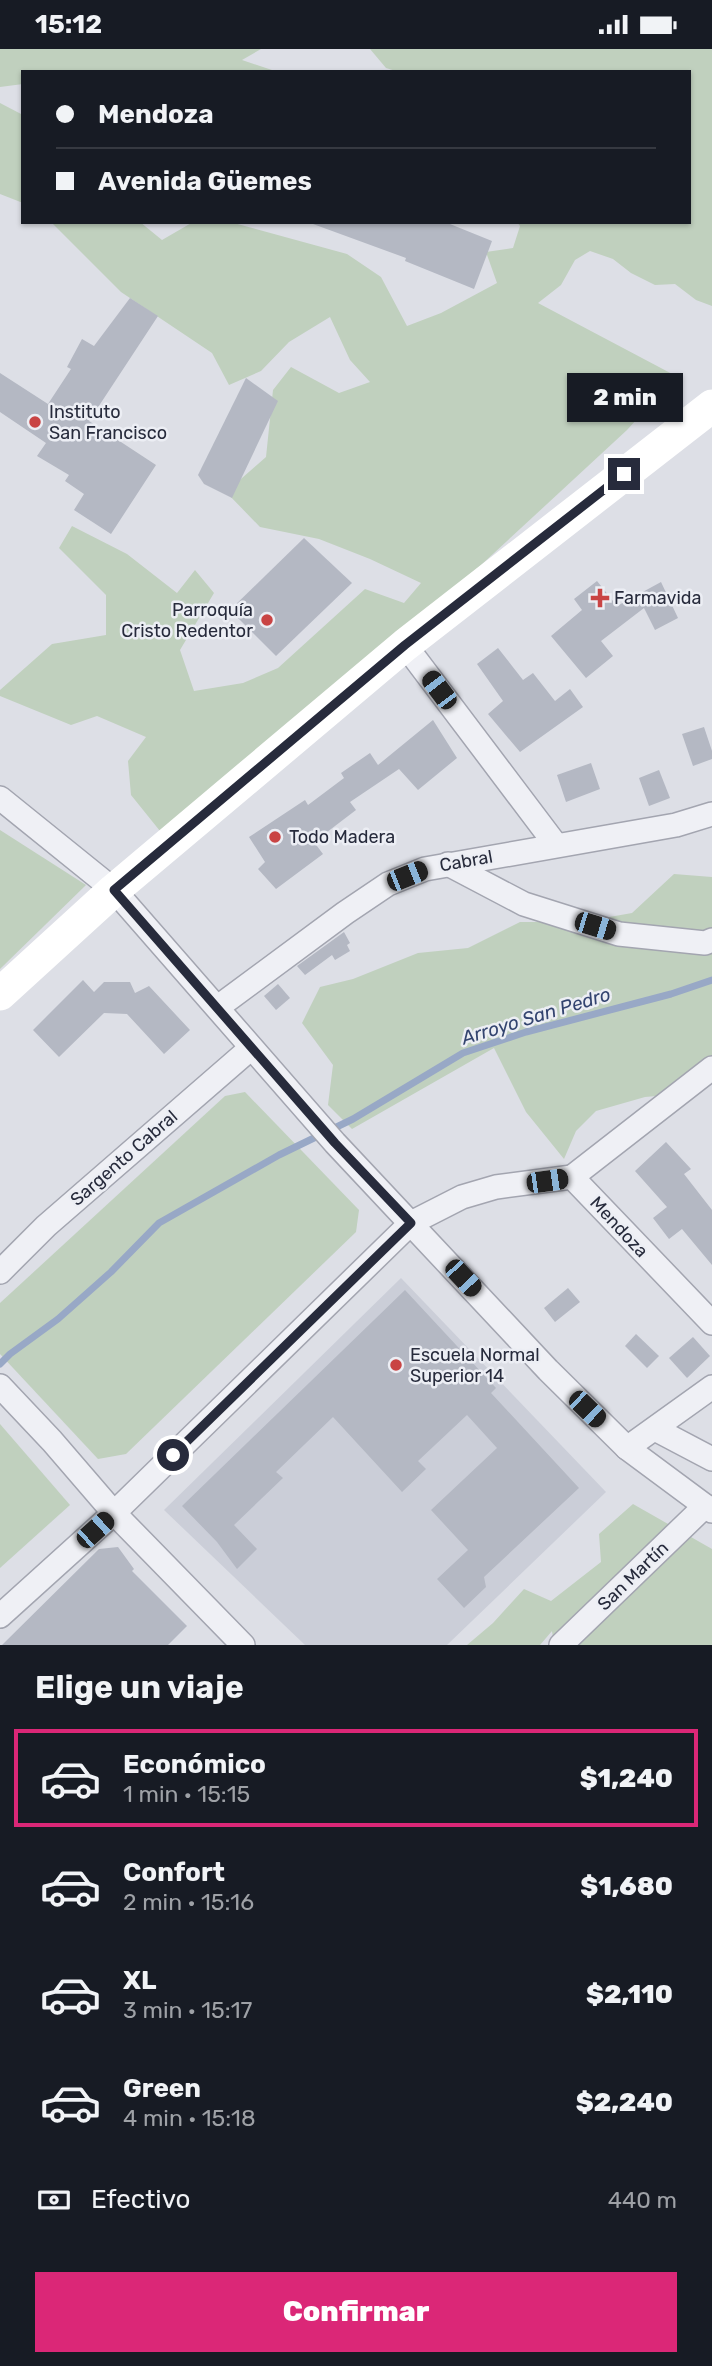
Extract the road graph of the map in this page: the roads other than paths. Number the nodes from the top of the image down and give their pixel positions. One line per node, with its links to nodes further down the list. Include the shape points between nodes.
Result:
1 (712, 406): 2 (main road)
2 (405, 645): 5 (street); 7 (main road)
3 (0, 798): 7 (street)
4 (712, 814): 5 (street, Cabral, via 676,825)
5 (556, 845): 6 (street, Cabral)
6 (448, 865): 8 (street, via 524,904 619,934); 10 (street, Cabral, via 388,884)
7 (114, 890): 9 (main road); 10 (street)
8 (712, 940)
9 (0, 994)
10 (218, 1007): 11 (street)
11 (251, 1048): 14 (street); 15 (street, Sargento Cabral, via 46,1226)
12 (712, 1067): 13 (street)
13 (572, 1177): 14 (street, via 496,1187 462,1197); 16 (street, Mendoza)
14 (411, 1223): 20 (street); 23 (street)
15 (0, 1272)
16 (712, 1323)
17 (712, 1387): 19 (street)
18 (6, 1393): 23 (street)
19 (655, 1429): 20 (street); 21 (street)
20 (627, 1448): 22 (street)
21 (712, 1458)
22 (709, 1509): 26 (street, San Martín)
23 (114, 1513): 24 (street); 25 (street)
24 (0, 1616)
25 (243, 1645)
26 (561, 1645)

